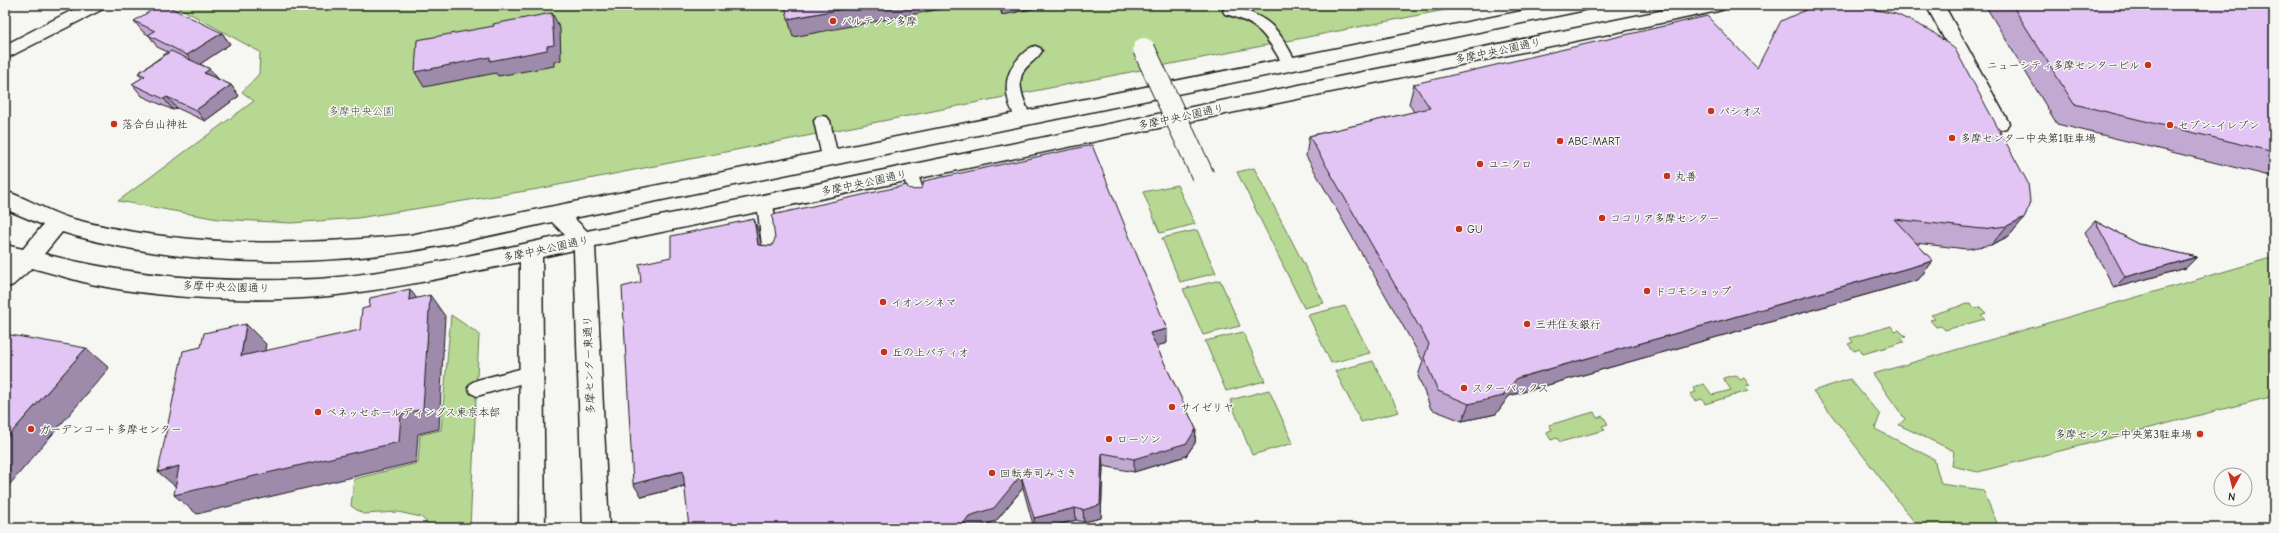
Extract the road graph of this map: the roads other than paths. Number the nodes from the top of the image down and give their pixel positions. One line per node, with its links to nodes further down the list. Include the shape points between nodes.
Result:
1 (97, 5): 8 (street)
2 (1581, 5): 9 (street)
3 (1718, 5): 14 (street, 多摩中央公園通り)
4 (1935, 5): 12 (street)
5 (1230, 11): 9 (lane, via 1259,20 1276,38)
6 (1144, 49): 15 (street, bridge)
7 (1035, 51): 10 (lane, via 1021,62 1013,74 1012,89)
8 (5, 53)
9 (1290, 64): 10 (street)
10 (1023, 118): 13 (street)
11 (822, 122): 13 (lane)
12 (1999, 123)
13 (830, 158): 19 (street)
14 (910, 173): 16 (lane); 18 (street, 多摩中央公園通り)
15 (1203, 176)
16 (918, 198)
17 (5, 199): 20 (street)
18 (765, 203): 21 (street, 多摩中央公園通り); 24 (lane)
19 (556, 213): 20 (street, via 410,243 342,250 256,252 171,246 113,237); 21 (street); 22 (street)
20 (57, 223): 23 (street); 25 (street)
21 (584, 241): 22 (street, 多摩中央公園通り); 30 (street, 多摩センター東通り)
22 (531, 252): 25 (street, 多摩中央公園通り, via 405,277 328,287 232,290 142,283 78,273); 27 (street)
23 (5, 253): 25 (street, 多摩中央公園通り)
24 (771, 254)
25 (27, 260): 26 (street)
26 (5, 279)
27 (531, 374): 28 (lane); 29 (street)
28 (477, 388)
29 (532, 528)
30 (596, 528)

